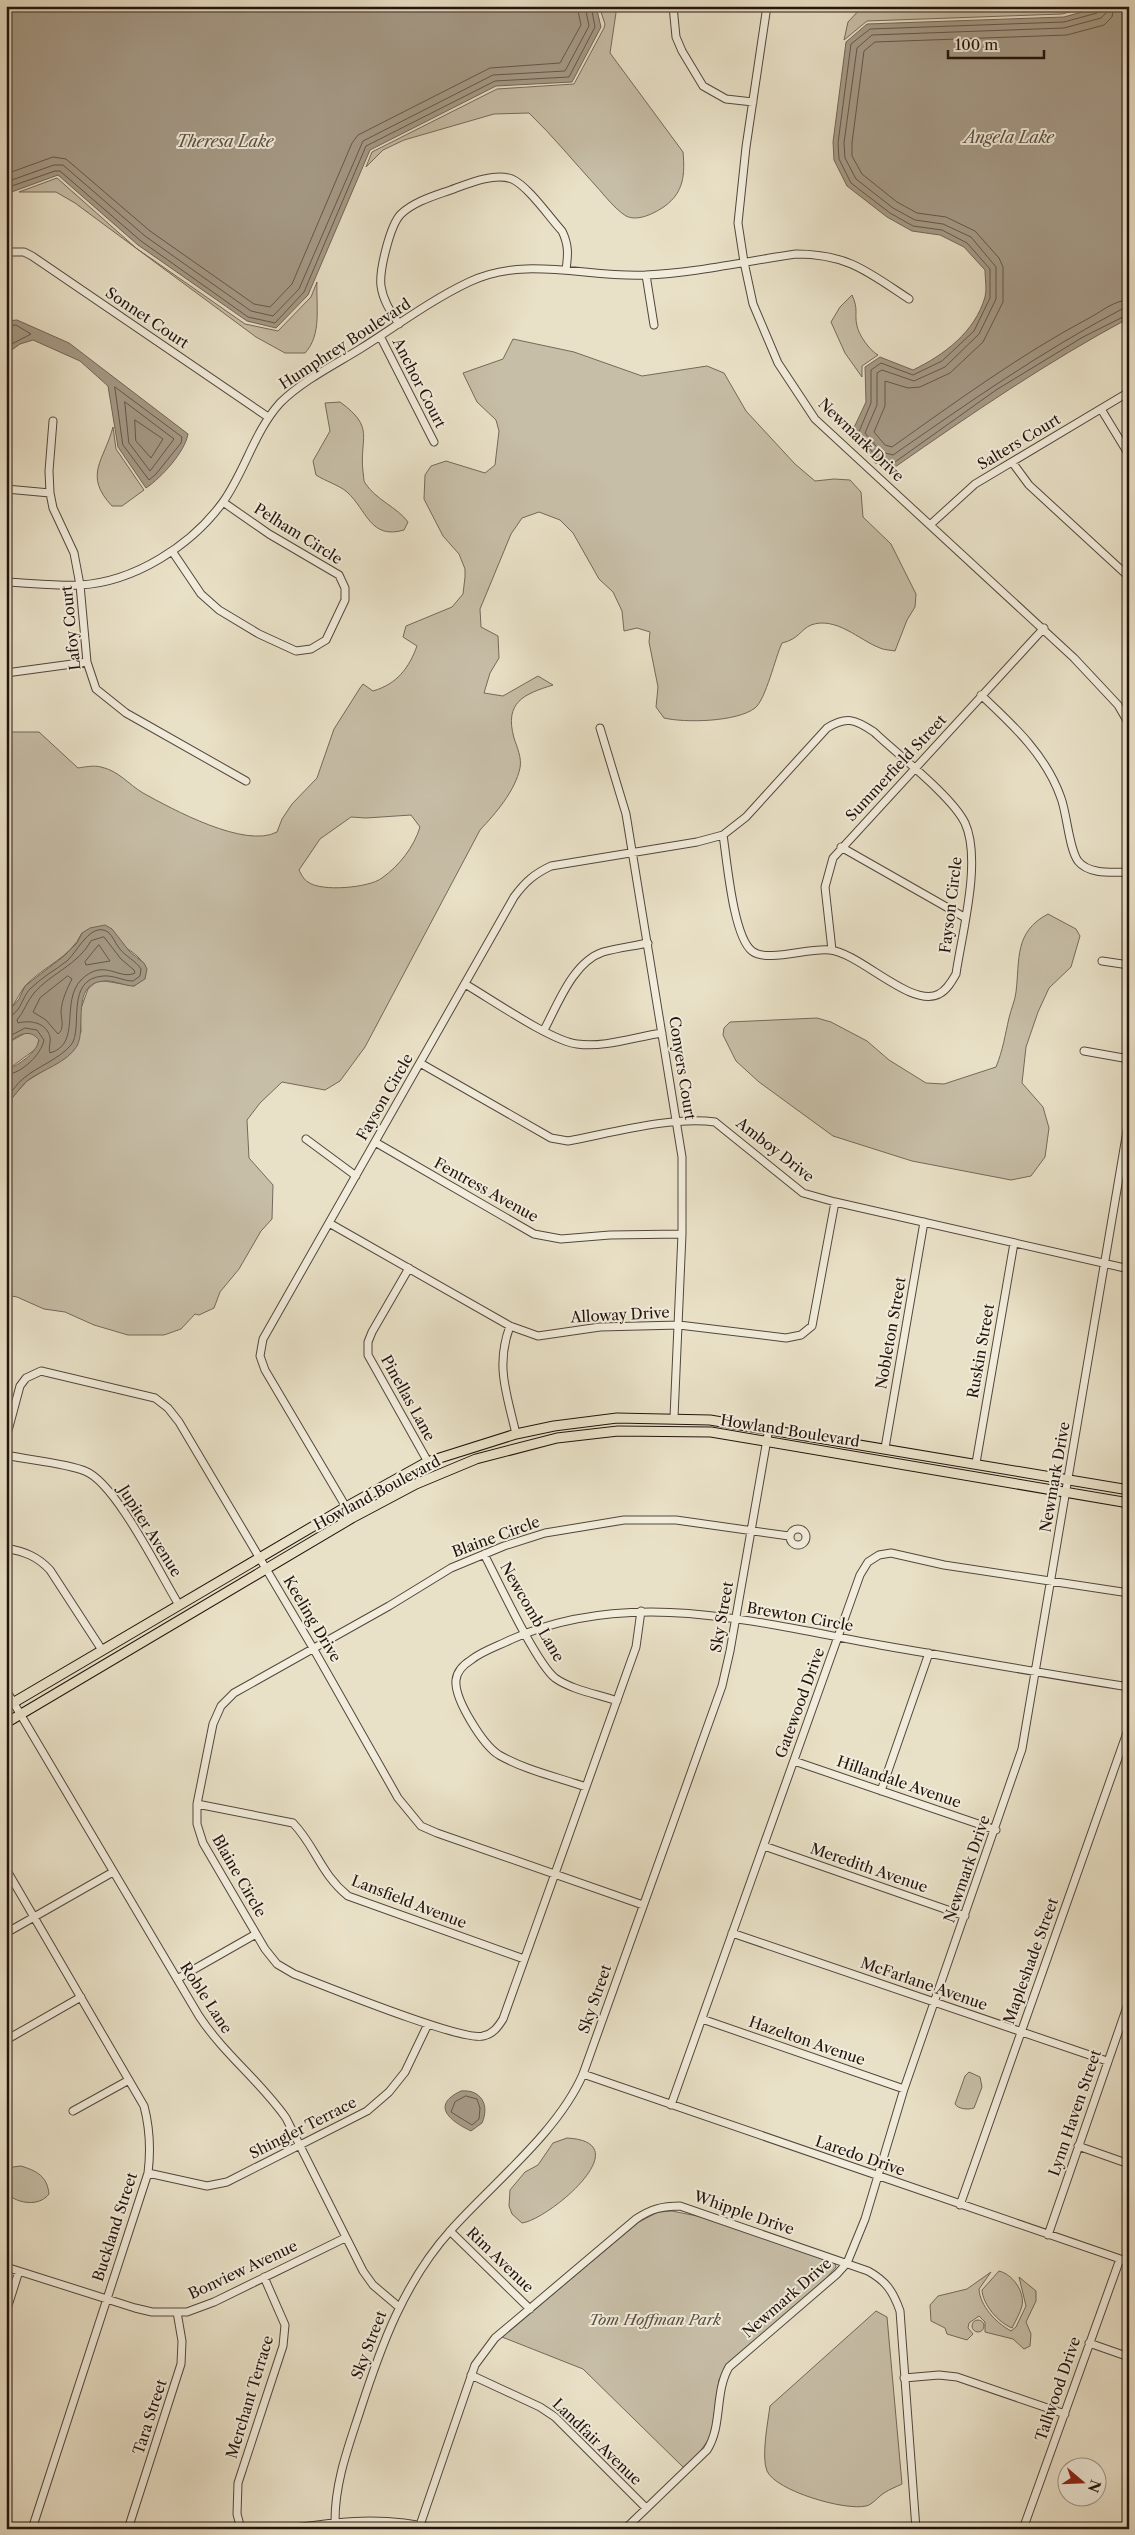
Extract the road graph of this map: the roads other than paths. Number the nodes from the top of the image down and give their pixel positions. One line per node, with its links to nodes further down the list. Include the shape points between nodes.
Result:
1 (674, 6): 3 (street, via 676,37 703,86 726,99)
2 (767, 6): 3 (street, Newmark Drive)
3 (753, 102): 5 (street, Newmark Drive, via 738,223)
4 (6, 252): 14 (street, Sonnet Court, via 24,252 32,256)
5 (744, 262): 7 (street, Humphrey Boulevard); 8 (street, Humphrey Boulevard, via 818,254 855,264); 22 (street, Newmark Drive, via 762,329 802,401 815,419)
6 (566, 270): 7 (street, Humphrey Boulevard, via 588,274); 9 (street, Humphrey Boulevard, via 508,270 470,281); 9 (street, via 567,240 520,184 501,177 472,182 421,201 401,215 392,231 381,285 386,303)
7 (646, 275): 10 (street)
8 (909, 299)
9 (399, 324): 11 (street, Humphrey Boulevard)
10 (654, 325)
11 (380, 336): 14 (street, Humphrey Boulevard, via 300,387); 16 (street, Anchor Court)
12 (1129, 392): 13 (street, Salters Court)
13 (1101, 409): 17 (street); 18 (street, Salters Court)
14 (268, 417): 21 (street, Humphrey Boulevard)
15 (53, 421): 20 (street, Lafoy Court, via 48,471)
16 (434, 442)
17 (1129, 455)
18 (1012, 462): 22 (street, Salters Court, via 975,484); 24 (street, via 1029,485)
19 (6, 489): 20 (street)
20 (50, 493): 26 (street, Lafoy Court, via 53,508 74,553)
21 (223, 502): 23 (street, Humphrey Boulevard); 23 (street, Pelham Circle, via 269,534 339,574 346,600 326,640 311,649 296,651 259,634 219,610 201,594)
22 (930, 524): 27 (street, Newmark Drive)
23 (172, 551): 26 (street, Humphrey Boulevard, via 126,574)
24 (1129, 577)
25 (6, 582): 26 (street, Humphrey Boulevard)
26 (80, 585): 28 (street, Lafoy Court)
27 (1044, 628): 30 (street, Summerfield Street); 31 (street, Newmark Drive, via 1092,675 1118,705)
28 (87, 662): 29 (street); 34 (street, Lafoy Court, via 96,689 109,701)
29 (6, 672)
30 (981, 696): 33 (street, Summerfield Street); 38 (street, via 1029,742 1051,775 1061,798 1078,861 1088,869)
31 (1129, 724)
32 (600, 728): 37 (street, Conyers Court, via 626,814)
33 (913, 768): 35 (street, Fayson Circle, via 860,722 840,720 827,728 746,817); 36 (street, Summerfield Street); 39 (street, Fayson Circle, via 953,805 965,824 973,864)
34 (246, 781)
35 (723, 835): 37 (street, Fayson Circle); 41 (street, Fayson Circle, via 738,925 752,952 764,955)
36 (842, 847): 39 (street); 41 (street, Summerfield Street, via 833,858 825,887)
37 (633, 852): 40 (street, Conyers Court); 44 (street, Fayson Circle, via 551,866 536,873 514,897)
38 (1129, 872)
39 (964, 918): 41 (street, Fayson Circle, via 956,974 949,986 928,997 916,995 860,962)
40 (648, 943): 45 (street, via 602,952 591,958 574,977); 46 (street, Conyers Court)
41 (832, 950)
42 (1102, 961): 43 (street)
43 (1129, 965)
44 (465, 984): 45 (street); 49 (street, Fayson Circle)
45 (544, 1030): 46 (street, via 578,1044)
46 (662, 1033): 51 (street, Conyers Court)
47 (1084, 1051): 48 (street)
48 (1129, 1059)
49 (420, 1063): 51 (street, Amboy Drive, via 550,1138 568,1141); 54 (street, Fayson Circle)
50 (1129, 1120): 52 (street, Newmark Drive)
51 (677, 1122): 56 (street, Amboy Drive, via 715,1122 803,1193); 59 (street, Conyers Court, via 682,1157)
52 (1128, 1133): 61 (street, Newmark Drive)
53 (306, 1139): 55 (street)
54 (374, 1142): 55 (street, Fayson Circle); 59 (street, Fentress Avenue, via 534,1234 562,1239)
55 (356, 1176): 58 (street, Fayson Circle)
56 (835, 1202): 57 (street, Amboy Drive); 64 (street, Alloway Drive, via 816,1314 812,1326 801,1335 786,1338)
57 (924, 1222): 60 (street, Amboy Drive); 71 (street, Nobleton Street)
58 (329, 1223): 62 (street, Alloway Drive); 82 (street, Fayson Circle, via 263,1339 260,1356 265,1370)
59 (682, 1234): 64 (street, Conyers Court)
60 (1014, 1243): 61 (street, Amboy Drive); 75 (street, Ruskin Street)
61 (1105, 1263): 63 (street, Amboy Drive); 77 (street, Newmark Drive)
62 (409, 1268): 65 (street, Alloway Drive); 74 (street, Pinellas Lane, via 372,1332 368,1355)
63 (1129, 1269)
64 (679, 1325): 65 (street, Alloway Drive, via 600,1327 538,1336); 66 (street, Conyers Court)
65 (510, 1326): 68 (street, via 501,1363)
66 (674, 1417): 67 (main road, Howland Boulevard); 68 (main road, Howland Boulevard, via 601,1420)
67 (769, 1428): 70 (street, Sky Street); 71 (main road, Howland Boulevard)
68 (516, 1434): 73 (main road, Howland Boulevard)
69 (6, 1438): 87 (street, Keeling Drive, via 20,1386 26,1378 42,1371 155,1398 179,1422)
70 (767, 1441): 76 (main road, Howland Boulevard, via 674,1430 594,1432 519,1447); 80 (main road, Howland Boulevard); 83 (street, Sky Street)
71 (885, 1448): 75 (main road, Howland Boulevard)
72 (6, 1455): 91 (street, Jupiter Avenue, via 86,1471 99,1479 115,1497)
73 (449, 1455): 74 (main road, Howland Boulevard); 76 (main road)
74 (427, 1462): 78 (main road); 82 (main road, Howland Boulevard)
75 (976, 1463): 77 (main road, Howland Boulevard)
76 (442, 1472): 78 (main road, Howland Boulevard)
77 (1068, 1479): 79 (main road, Howland Boulevard); 80 (street, Newmark Drive)
78 (416, 1484): 88 (main road, Howland Boulevard)
79 (1129, 1490)
80 (1066, 1492): 81 (main road, Howland Boulevard); 89 (street, Newmark Drive)
81 (1129, 1503)
82 (346, 1507): 87 (main road, Howland Boulevard)
83 (752, 1530): 84 (street, Blaine Circle); 86 (street, Blaine Circle, via 676,1520 624,1520 545,1533); 93 (street, Sky Street)
84 (790, 1536)
85 (6, 1548): 97 (street, via 27,1552 50,1570)
86 (484, 1554): 94 (street, Newcomb Lane); 96 (street, Blaine Circle, via 451,1568)
87 (259, 1558): 88 (street, Keeling Drive); 91 (main road, Howland Boulevard)
88 (266, 1570): 96 (street, Keeling Drive); 104 (main road, Howland Boulevard)
89 (1051, 1582): 90 (street, Gatewood Drive); 95 (street, Gatewood Drive, via 891,1553 879,1555 868,1562 860,1575); 99 (street, Newmark Drive)
90 (1129, 1593)
91 (179, 1605): 97 (main road, Howland Boulevard)
92 (641, 1611): 93 (street, Brewton Circle); 94 (street, Brewton Circle, via 584,1618); 102 (street, Blaine Circle, via 636,1647)
93 (736, 1619): 95 (street, Brewton Circle); 116 (street, Sky Street, via 722,1686)
94 (526, 1633): 102 (street, Newcomb Lane, via 554,1677); 108 (street, Brewton Circle, via 461,1667 456,1678 456,1692 488,1747 512,1761)
95 (838, 1637): 98 (street, Brewton Circle); 107 (street, Gatewood Drive)
96 (314, 1648): 110 (street, Blaine Circle, via 234,1693 221,1706 213,1724); 115 (street, Keeling Drive, via 398,1798 421,1826)
97 (102, 1650): 103 (main road, Howland Boulevard)
98 (929, 1653): 99 (street, Brewton Circle); 109 (street)
99 (1036, 1672): 100 (street, Brewton Circle); 111 (street, Newmark Drive, via 1022,1749)
100 (1129, 1687)
101 (6, 1690): 103 (street, Roble Lane)
102 (617, 1701): 108 (street, Blaine Circle)
103 (10, 1705): 104 (street, Roble Lane)
104 (21, 1715): 105 (main road, Howland Boulevard); 114 (street, Roble Lane)
105 (6, 1723)
106 (1129, 1727): 129 (street, Mapleshade Street)
107 (794, 1760): 109 (street, Hillandale Avenue); 112 (street, Gatewood Drive)
108 (586, 1787): 115 (street, Blaine Circle)
109 (881, 1791): 111 (street, Hillandale Avenue)
110 (197, 1804): 121 (street, Blaine Circle, via 197,1824 203,1843); 122 (street, Lansfield Avenue, via 293,1822 333,1884 348,1896)
111 (996, 1830): 117 (street, Newmark Drive)
112 (764, 1846): 117 (street, Meredith Avenue); 120 (street, Gatewood Drive)
113 (6, 1869): 118 (street, Buckland Street)
114 (113, 1872): 118 (street); 123 (street, Roble Lane)
115 (555, 1874): 116 (street, Keeling Drive); 122 (street, Blaine Circle)
116 (642, 1906): 132 (street, Sky Street)
117 (965, 1916): 126 (street, Newmark Drive)
118 (34, 1917): 119 (street); 124 (street, Buckland Street)
119 (6, 1933)
120 (732, 1933): 126 (street, McFarlane Avenue); 127 (street, Gatewood Drive)
121 (256, 1934): 123 (street); 128 (street, Blaine Circle, via 277,1964 294,1974)
122 (524, 1960): 128 (street, Blaine Circle, via 503,2020 496,2030 472,2037)
123 (177, 1980): 137 (street, Roble Lane, via 211,2035 271,2096)
124 (81, 1997): 130 (street); 133 (street, Buckland Street)
125 (1129, 2001): 131 (street, Lynn Haven Street)
126 (936, 2002): 129 (street, McFarlane Avenue); 134 (street, Newmark Drive)
127 (702, 2019): 134 (street, Hazelton Avenue); 135 (street, Gatewood Drive)
128 (428, 2024): 137 (street, Shingler Terrace, via 405,2072 389,2092 367,2110)
129 (1020, 2032): 131 (street, McFarlane Avenue); 142 (street, Mapleshade Street)
130 (6, 2040)
131 (1107, 2061): 138 (street, Lynn Haven Street)
132 (583, 2074): 135 (street, Laredo Drive); 143 (street, Sky Street, via 570,2099 549,2127)
133 (129, 2080): 136 (street); 140 (street, Buckland Street, via 144,2106 150,2128)
134 (904, 2088): 141 (street, Newmark Drive)
135 (671, 2105): 141 (street, Laredo Drive)
136 (73, 2111)
137 (300, 2146): 140 (street, Shingler Terrace, via 227,2182 207,2186); 145 (street, Roble Lane)
138 (1078, 2146): 139 (street); 144 (street, Lynn Haven Street)
139 (1129, 2164)
140 (148, 2174): 152 (street, Buckland Street)
141 (879, 2176): 142 (street, Laredo Drive); 148 (street, Newmark Drive)
142 (960, 2205): 144 (street, Laredo Drive)
143 (450, 2231): 153 (street, Sky Street, via 429,2257); 154 (street, Rim Avenue)
144 (1048, 2235): 146 (street, Laredo Drive)
145 (345, 2238): 151 (street, Bonview Avenue); 153 (street, Roble Lane, via 373,2285)
146 (1120, 2259): 147 (street, Laredo Drive); 157 (street, Tallwood Drive)
147 (1129, 2262)
148 (847, 2263): 154 (street, Whipple Drive, via 702,2212 680,2206 663,2206 636,2219); 160 (street, Whipple Drive, via 884,2280 894,2293 900,2310); 162 (street, Newmark Drive, via 825,2286 729,2367 723,2378 714,2439 707,2450)
149 (6, 2267): 150 (street, Bonview Avenue)
150 (20, 2271): 152 (street, Bonview Avenue); 155 (street)
151 (264, 2277): 156 (street, Bonview Avenue, via 214,2302); 169 (street, Merchant Terrace, via 285,2325 283,2346 238,2483 237,2514)
152 (106, 2299): 156 (street, Bonview Avenue, via 152,2312); 167 (street, Buckland Street)
153 (399, 2307): 163 (street, Sky Street, via 377,2359 339,2474)
154 (530, 2309): 159 (street, Whipple Drive, via 495,2338)
155 (6, 2312)
156 (178, 2312): 168 (street, Tara Street, via 181,2364)
157 (1089, 2343): 158 (street); 161 (street, Tallwood Drive)
158 (1129, 2356)
159 (471, 2376): 162 (street, Landfair Avenue, via 540,2407 554,2417); 164 (street, Whipple Drive)
160 (904, 2378): 161 (street, via 958,2376); 173 (street, Whipple Drive)
161 (1064, 2414): 174 (street, Tallwood Drive)
162 (646, 2508): 172 (street, Newmark Drive)
163 (335, 2521): 164 (street, via 368,2520); 170 (street)
164 (420, 2525): 171 (street)
165 (6, 2528): 166 (street)
166 (13, 2529)
167 (32, 2529)
168 (128, 2529)
169 (241, 2529)
170 (288, 2529)
171 (436, 2529)
172 (625, 2529)
173 (916, 2529)
174 (1024, 2529)

